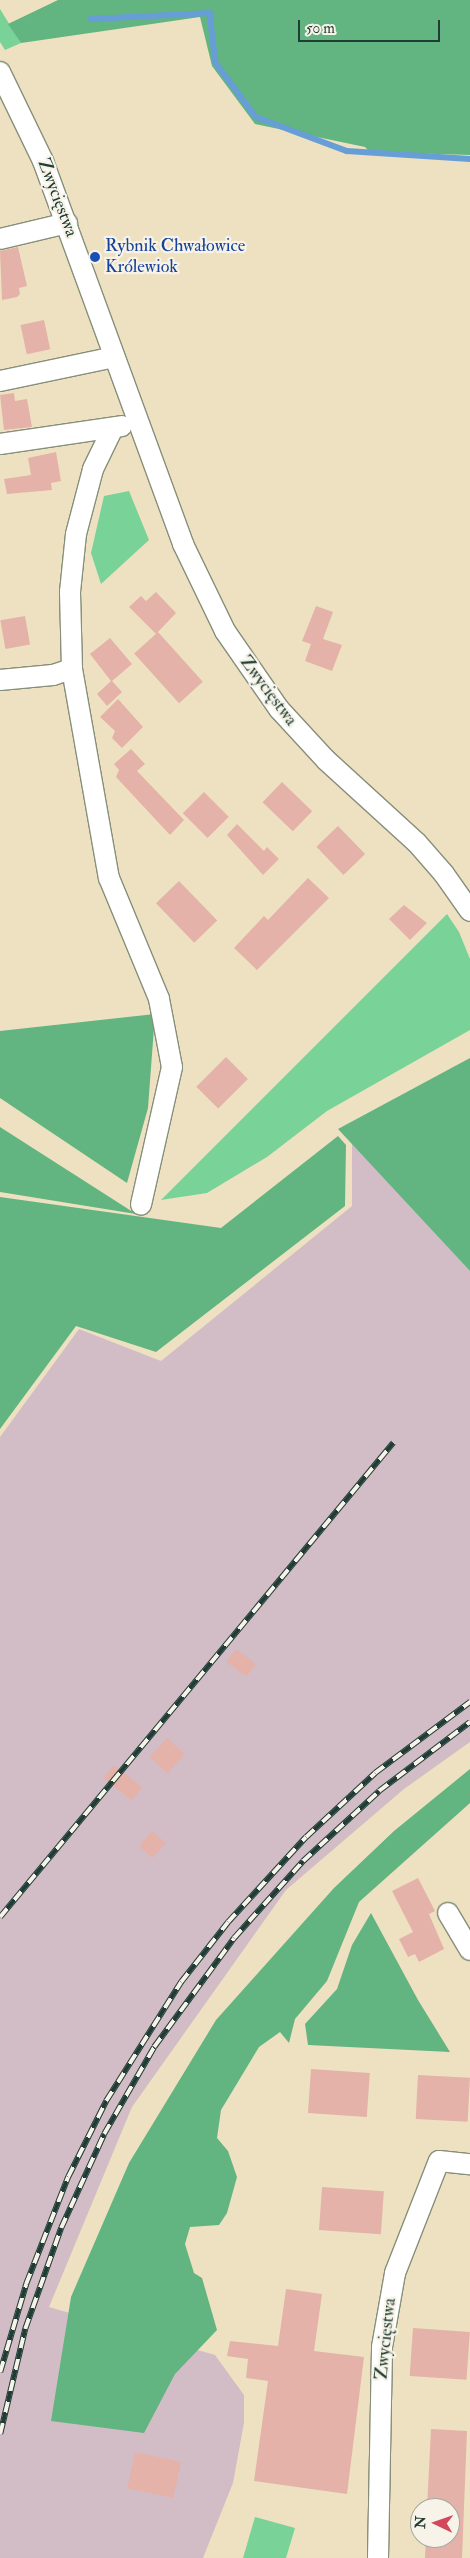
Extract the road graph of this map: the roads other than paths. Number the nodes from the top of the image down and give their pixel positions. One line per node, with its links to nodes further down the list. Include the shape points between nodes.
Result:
1 (0, 72): 2 (street, Zwycięstwa, via 30,130)
2 (67, 223): 3 (street); 4 (street, Zwycięstwa)
3 (0, 239)
4 (115, 357): 5 (street); 6 (street, Zwycięstwa)
5 (0, 381)
6 (139, 421): 7 (street); 11 (street, Zwycięstwa, via 193,567 246,664 279,709 326,760 433,861)
7 (113, 428): 8 (street); 9 (street, via 93,468 76,534 70,592)
8 (0, 444)
9 (72, 669): 10 (street, via 53,675); 12 (street, via 109,878 159,999 172,1067)
10 (0, 680)
11 (470, 911)
12 (141, 1205)
13 (448, 1913): 14 (street)
14 (470, 1950)
15 (470, 2164): 16 (street, Zwycięstwa, via 439,2161 395,2273 382,2347)
16 (378, 2558)

